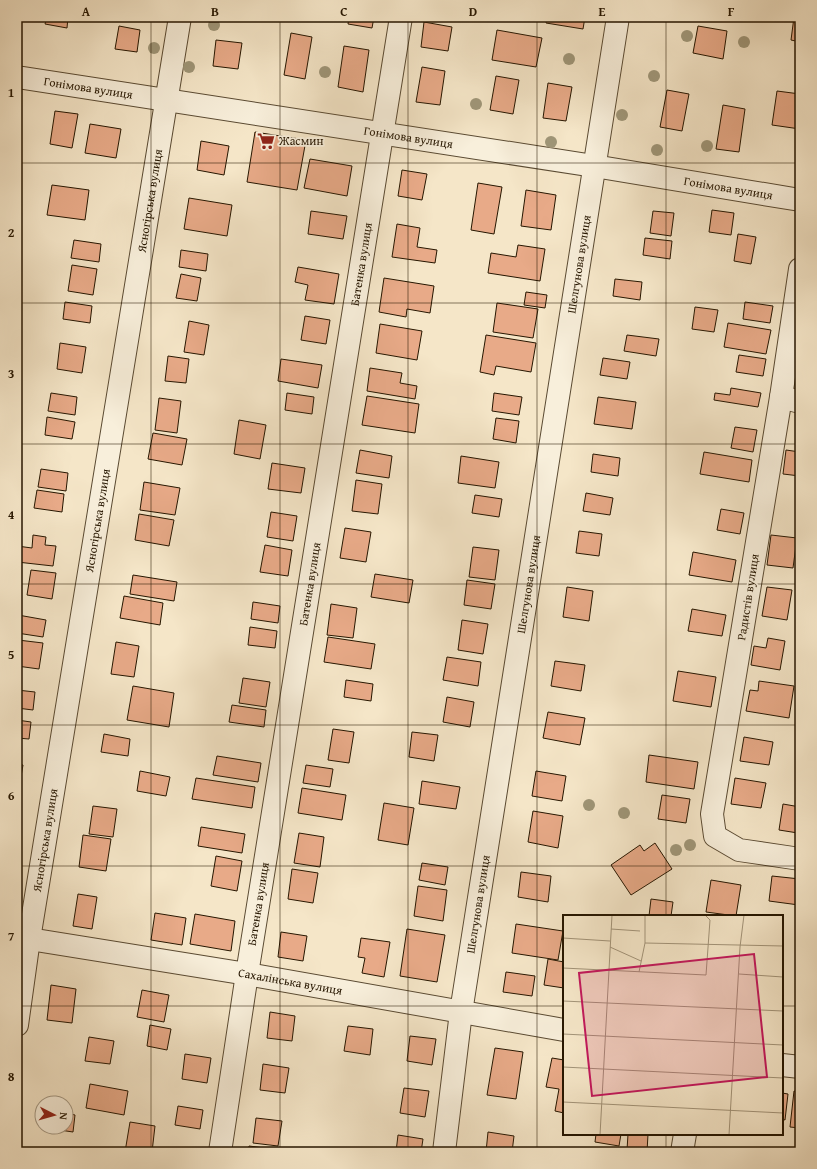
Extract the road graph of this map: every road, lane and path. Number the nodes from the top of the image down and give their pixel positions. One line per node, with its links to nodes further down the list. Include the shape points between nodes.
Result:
1 (180, 17): 5 (street, Ясногірська вулиця)
2 (401, 17): 6 (street, Батенка вулиця)
3 (618, 17): 7 (street, Шелгунова вулиця)
4 (17, 77): 5 (street, Гонімова вулиця)
5 (166, 100): 6 (street, Гонімова вулиця); 12 (street, Ясногірська вулиця)
6 (383, 134): 7 (street, Гонімова вулиця); 13 (street, Батенка вулиця)
7 (594, 166): 8 (street, Гонімова вулиця); 14 (street, Шелгунова вулиця)
8 (800, 200)
9 (800, 269): 10 (street, Радистів вулиця)
10 (791, 400): 11 (street, Радистів вулиця, via 712,814 715,836 739,850)
11 (800, 859)
12 (23, 938): 13 (street, Сахалінська вулиця); 15 (street, Ясногірська вулиця)
13 (247, 974): 14 (street, Сахалінська вулиця); 20 (street, Батенка вулиця)
14 (461, 1012): 16 (street, Сахалінська вулиця); 21 (street, Шелгунова вулиця)
15 (17, 1025)
16 (563, 1030)
17 (783, 1065): 18 (street)
18 (800, 1068)
19 (685, 1135): 22 (street)
20 (220, 1152)
21 (444, 1152)
22 (682, 1152)

